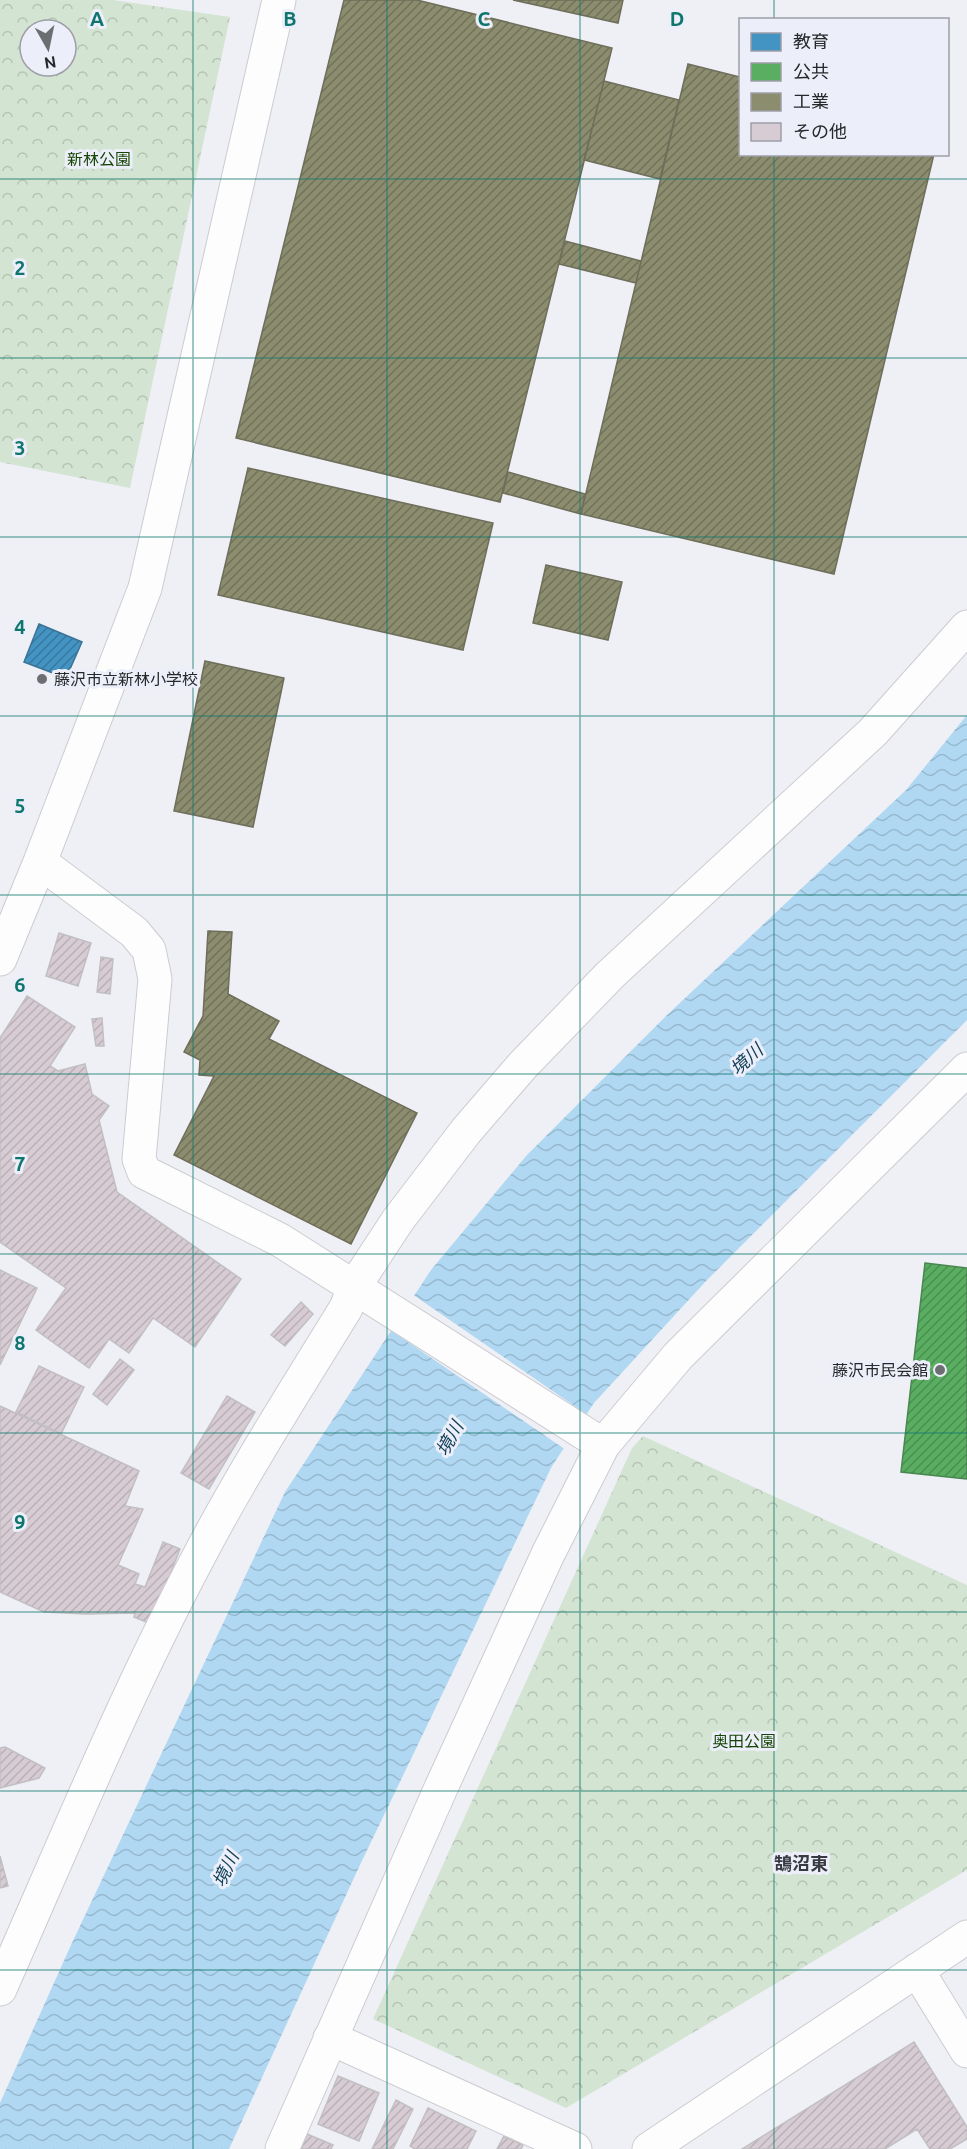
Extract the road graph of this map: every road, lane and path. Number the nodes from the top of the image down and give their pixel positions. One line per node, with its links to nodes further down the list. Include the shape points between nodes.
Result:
1 (279, 0): 3 (street, via 145,588)
2 (967, 627): 6 (street, via 873,732 619,967 523,1065 398,1220)
3 (40, 862): 4 (street); 6 (street, via 134,932 149,950 155,979 139,1159 144,1172 280,1239)
4 (0, 960)
5 (967, 1069): 7 (street, via 678,1356)
6 (354, 1287): 7 (street); 10 (street, via 346,1308 271,1428 198,1558 103,1756)
7 (603, 1445): 11 (street, via 543,1565)
8 (967, 1937): 9 (street)
9 (917, 1970): 12 (street); 15 (street)
10 (0, 1989)
11 (330, 2038): 13 (street); 14 (street)
12 (967, 2051)
13 (282, 2149)
14 (575, 2149)
15 (649, 2149)

